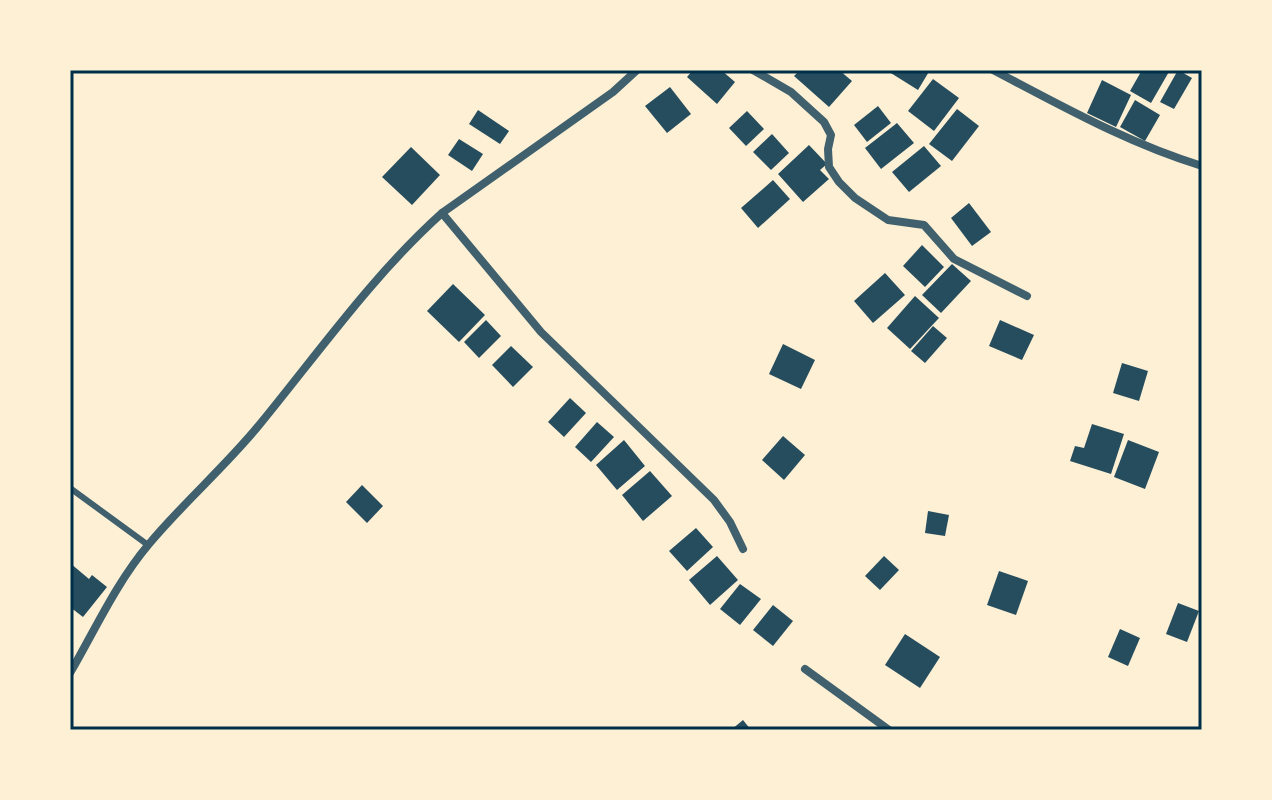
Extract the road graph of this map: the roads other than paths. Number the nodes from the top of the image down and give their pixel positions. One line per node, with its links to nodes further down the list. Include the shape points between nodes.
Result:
1 (637, 70): 5 (street)
2 (753, 70): 6 (street, via 785,88 824,122 831,135 829,167 855,198 888,220 924,225 954,259)
3 (993, 70): 4 (street, via 1114,133)
4 (1202, 166)
5 (442, 213): 8 (street, via 385,270 257,428); 9 (street, via 541,332 714,500)
6 (1027, 296)
7 (70, 488): 8 (lane)
8 (148, 545): 11 (street)
9 (743, 549)
10 (805, 669): 12 (street)
11 (70, 673)
12 (889, 730)

